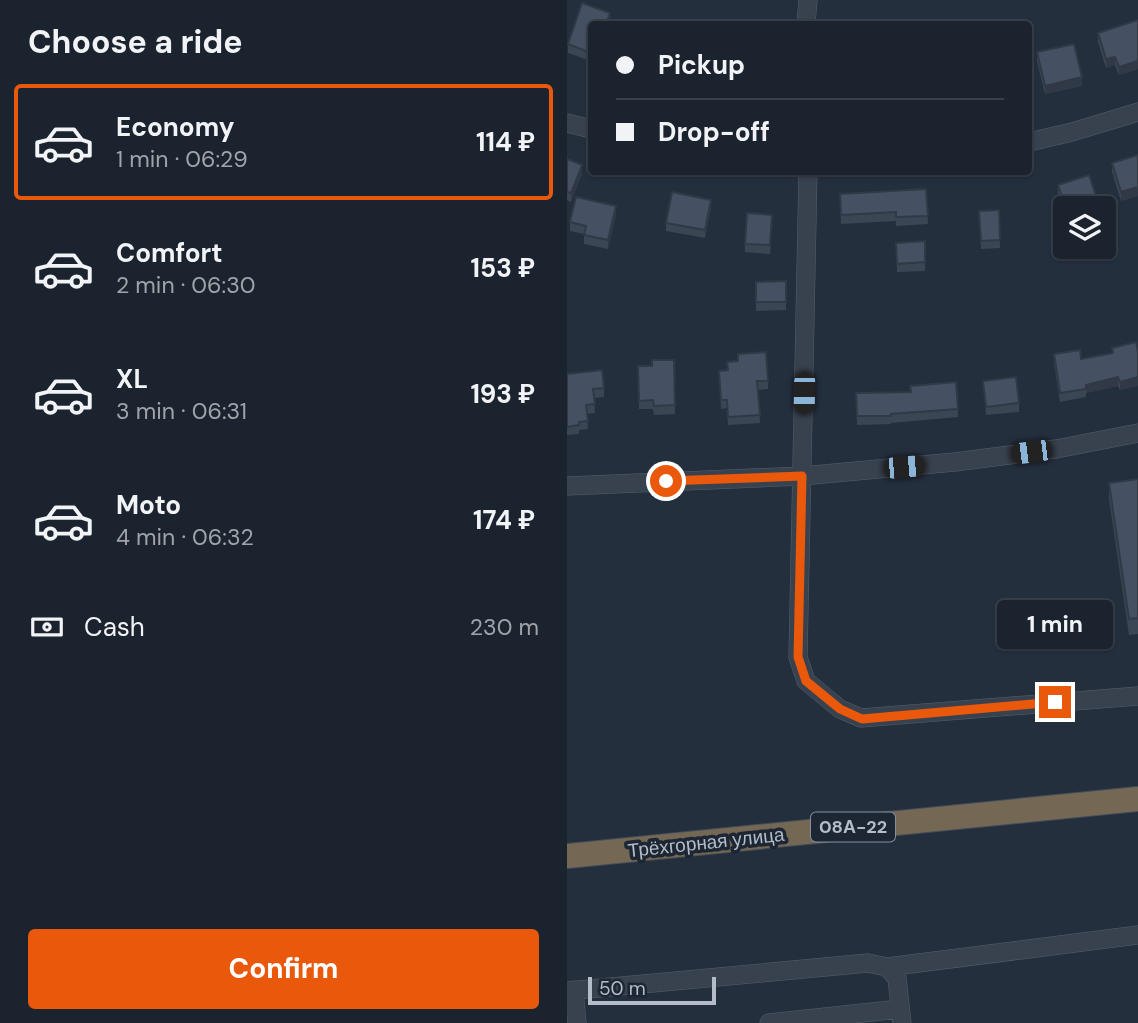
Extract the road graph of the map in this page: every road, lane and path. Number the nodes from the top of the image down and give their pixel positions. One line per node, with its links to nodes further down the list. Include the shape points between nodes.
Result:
1 (808, 0): 2 (street)
2 (806, 21)
3 (1138, 112): 6 (street)
4 (567, 123): 5 (street)
5 (588, 128)
6 (1032, 141)
7 (807, 175): 9 (street)
8 (1138, 433): 9 (street, via 967,461)
9 (802, 476): 10 (street); 11 (street, via 798,657 806,681 840,709 862,719)
10 (567, 486)
11 (1138, 696)
12 (1138, 799): 13 (highway, Трёхгорная улица / 08А-22)
13 (567, 856)
14 (1138, 935): 15 (street)
15 (887, 967): 16 (street, via 868,963); 17 (street, via 897,978)
16 (571, 990): 19 (street)
17 (901, 1016): 18 (street)
18 (823, 1020): 20 (street)
19 (577, 1023)
20 (777, 1023)

